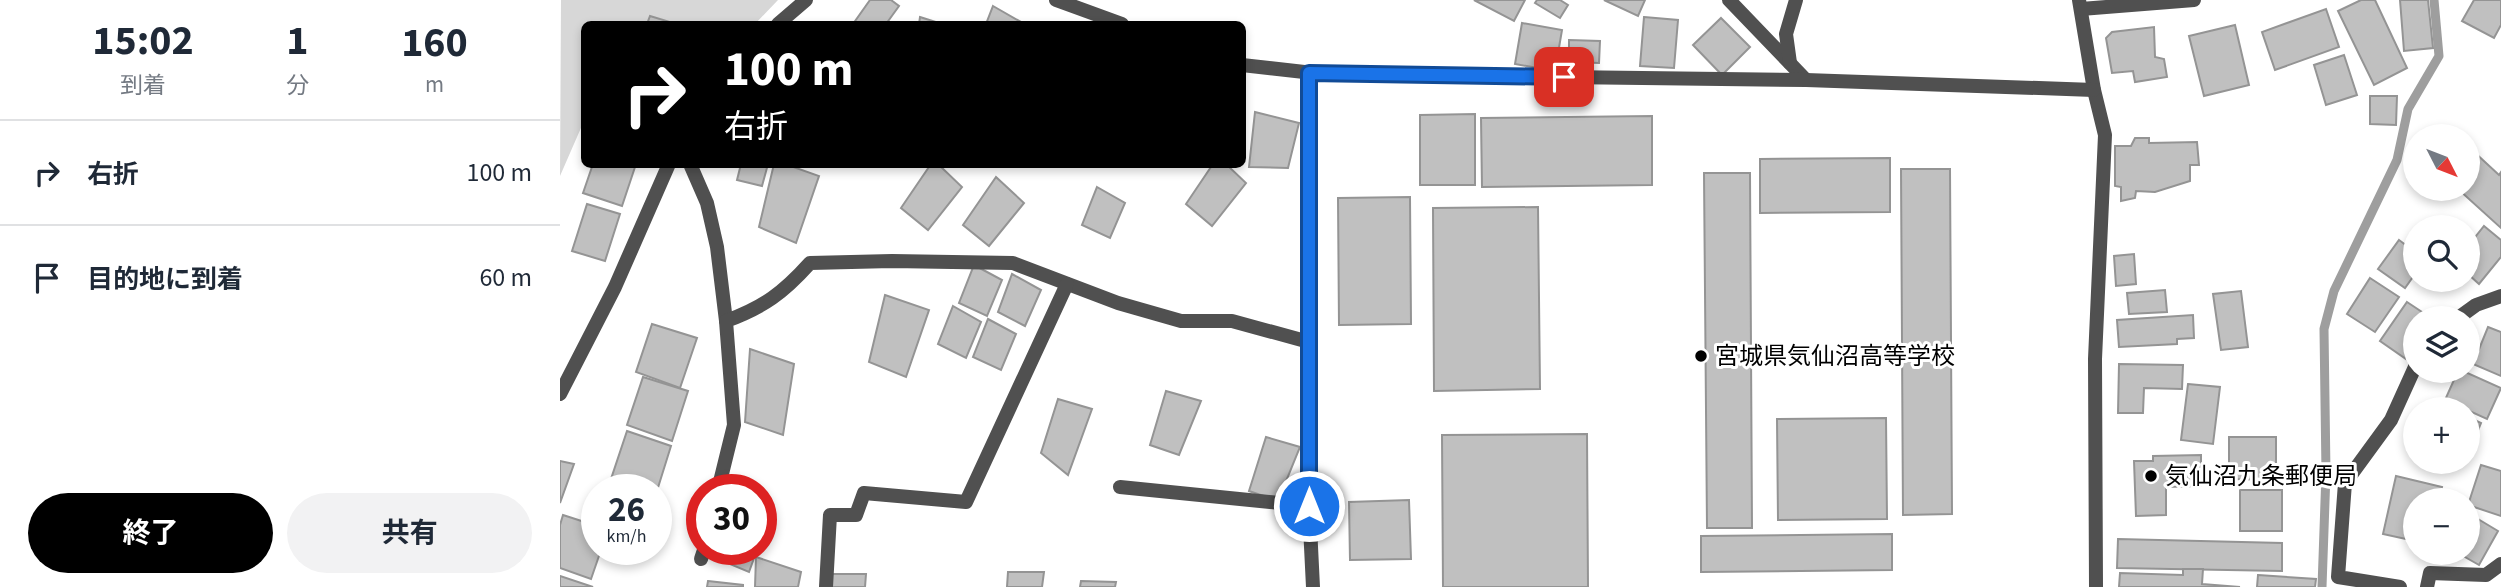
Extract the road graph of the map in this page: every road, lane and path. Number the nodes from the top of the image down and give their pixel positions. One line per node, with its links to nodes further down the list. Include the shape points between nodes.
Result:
1 (806, 0): 7 (street)
2 (1056, 0): 8 (street)
3 (1729, 0): 9 (street)
4 (1796, 0): 9 (street, via 1786,34)
5 (2194, 0): 6 (street)
6 (2080, 5): 13 (street)
7 (782, 21)
8 (1114, 21)
9 (1790, 63): 12 (street)
10 (1246, 65): 11 (street)
11 (1309, 73): 12 (street); 20 (street)
12 (1806, 80): 13 (street)
13 (2094, 90): 29 (street, via 2105,135 2095,359)
14 (667, 168): 22 (street, via 615,287)
15 (692, 168): 19 (street, via 707,203 717,247)
16 (1067, 284): 19 (street, via 1013,264 810,263 790,285 757,309); 20 (street, via 1181,321 1232,321); 27 (street, via 965,502 864,492 856,515 830,515)
17 (2501, 296): 18 (street)
18 (2473, 306)
19 (726, 321): 23 (street, via 734,425)
20 (1310, 342): 25 (street)
21 (2408, 383): 30 (street, via 2392,420 2345,483 2338,577)
22 (560, 394)
23 (722, 474)
24 (1119, 487): 25 (street)
25 (1309, 506): 28 (street)
26 (2501, 564): 31 (street, via 2486,575 2430,573)
27 (825, 587)
28 (1313, 587)
29 (2096, 587)
30 (2400, 587)
31 (2427, 587)

